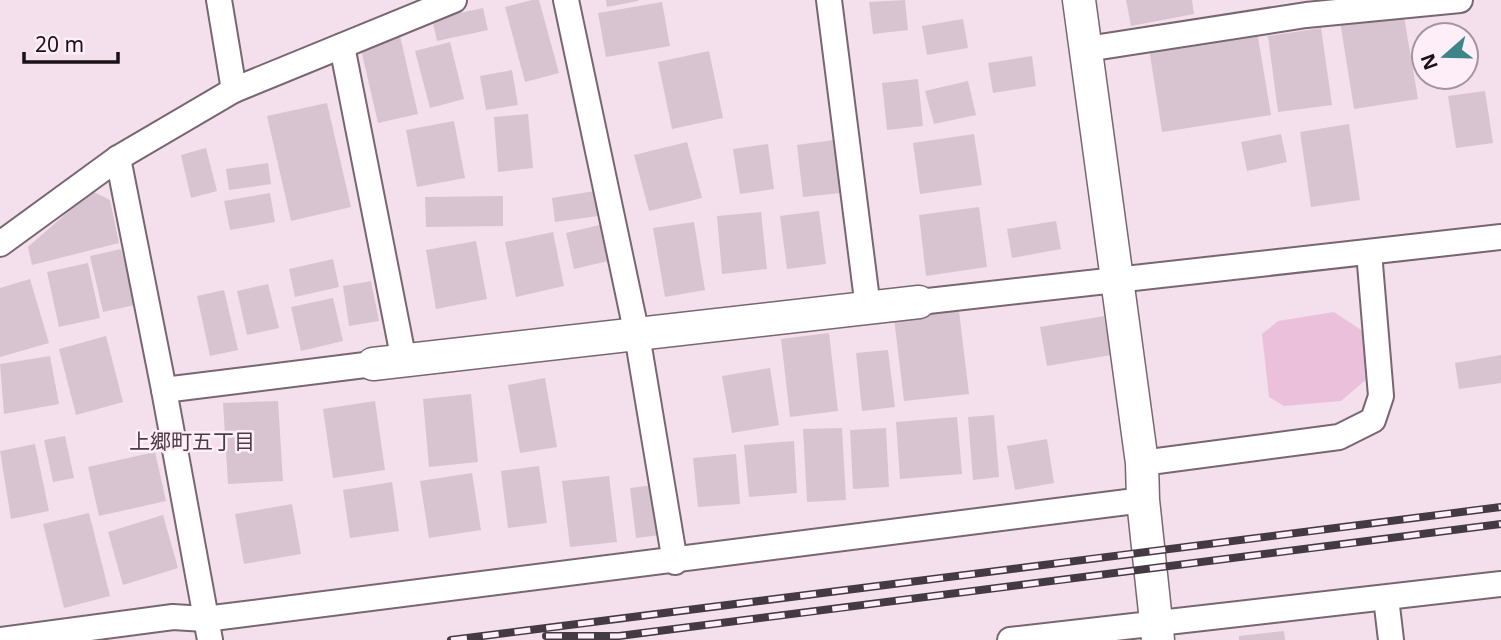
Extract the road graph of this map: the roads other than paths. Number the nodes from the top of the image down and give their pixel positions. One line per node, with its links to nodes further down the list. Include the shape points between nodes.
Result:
1 (219, 0): 10 (street)
2 (454, 0): 8 (street)
3 (566, 0): 18 (street)
4 (829, 0): 17 (street)
5 (1080, 0): 9 (street)
6 (1460, 0): 7 (street)
7 (1304, 8): 9 (street)
8 (342, 46): 10 (street); 19 (street)
9 (1087, 49): 15 (street)
10 (234, 90): 11 (street)
11 (118, 158): 13 (street); 21 (street)
12 (1501, 237): 14 (street)
13 (0, 244)
14 (1369, 252): 15 (street); 22 (street, via 1381,396 1373,420 1339,437)
15 (1116, 280): 16 (street); 22 (street)
16 (919, 302): 17 (street)
17 (868, 308): 18 (street)
18 (637, 335): 19 (street); 24 (street)
19 (404, 361): 20 (street)
20 (373, 364): 21 (street)
21 (164, 390): 27 (street)
22 (1142, 463): 23 (street)
23 (1143, 500): 24 (street); 28 (street)
24 (675, 562): 27 (street)
25 (1501, 584): 26 (street)
26 (1386, 597): 28 (street); 31 (street)
27 (207, 630): 29 (street, via 173,617)
28 (1157, 631): 30 (street)
29 (0, 640)
30 (1010, 640)
31 (1391, 640)

